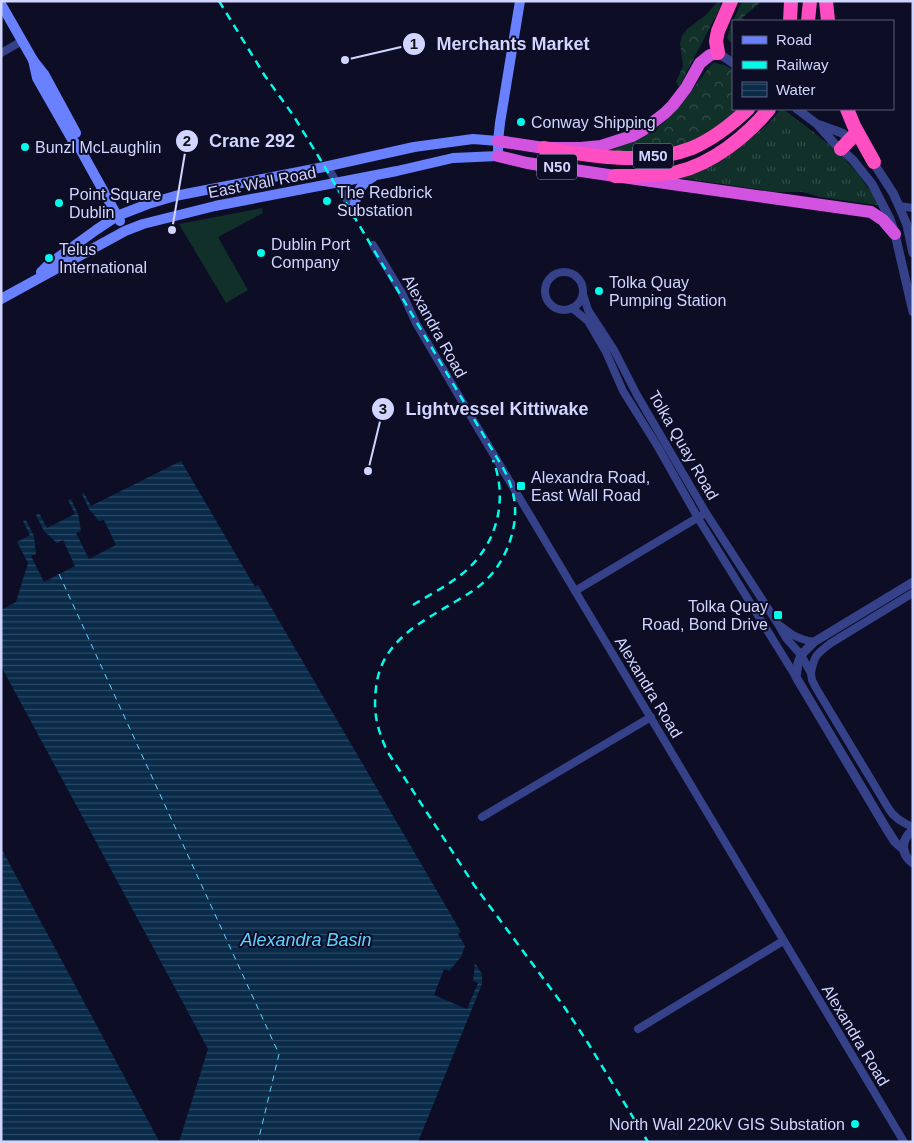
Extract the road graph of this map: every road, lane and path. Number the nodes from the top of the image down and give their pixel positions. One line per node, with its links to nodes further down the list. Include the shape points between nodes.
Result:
1 (520, 1): 20 (main road)
2 (732, 1): 12 (highway, via 718,31)
3 (791, 1): 7 (highway)
4 (810, 1): 8 (highway)
5 (826, 1): 9 (highway)
6 (1, 4): 10 (main road)
7 (790, 20)
8 (808, 20)
9 (828, 20)
10 (22, 41): 11 (street); 32 (main road, via 33,60 37,78)
11 (1, 53)
12 (718, 54): 13 (street); 21 (highway, via 710,55 700,64 673,105 643,130 601,146)
13 (732, 62)
14 (747, 110): 21 (highway, M50, via 718,134 666,156 618,158)
15 (768, 110): 27 (highway, M50, via 747,134 704,162 678,171 647,176)
16 (798, 110): 18 (street)
17 (847, 110): 19 (highway)
18 (817, 124): 19 (street); 22 (street)
19 (854, 135): 22 (highway); 24 (highway)
20 (498, 141): 21 (highway, N50); 23 (main road); 25 (main road, East Wall Road, via 474,139 432,144)
21 (544, 148)
22 (841, 150): 35 (street, via 872,184)
23 (498, 156): 26 (main road, East Wall Road, via 453,158); 27 (highway, N50)
24 (874, 162): 29 (street)
25 (327, 166): 28 (street); 32 (main road, East Wall Road, via 175,196)
26 (376, 175): 28 (main road, East Wall Road); 31 (main road, via 359,189)
27 (615, 176): 35 (highway, via 871,212)
28 (336, 182): 31 (street); 34 (main road, East Wall Road, via 215,206)
29 (899, 206): 30 (street); 33 (street)
30 (913, 208)
31 (355, 214)
32 (117, 216): 34 (main road); 38 (main road, East Wall Road, via 49,264)
33 (910, 222): 37 (street)
34 (125, 231): 38 (main road, East Wall Road)
35 (895, 234): 42 (street)
36 (373, 245): 46 (street, Alexandra Road, via 420,331)
37 (913, 254)
38 (29, 283): 40 (main road, East Wall Road)
39 (583, 294): 41 (street, via 579,304); 41 (street, via 579,279 572,274 554,275 548,281 546,292 550,304 557,309); 43 (street, Tolka Quay Road, via 588,310)
40 (1, 299)
41 (572, 308): 44 (street, Tolka Quay Road, via 588,321 623,392)
42 (913, 312)
43 (706, 513): 44 (street); 48 (street, Tolka Quay Road)
44 (698, 518): 46 (street); 49 (street, Tolka Quay Road)
45 (913, 582): 51 (street)
46 (575, 591): 55 (street, Alexandra Road)
47 (913, 592): 53 (street, via 831,642 814,659)
48 (767, 607): 49 (street); 50 (street, Tolka Quay Road)
49 (758, 613): 54 (street, Tolka Quay Road)
50 (778, 624): 51 (street, via 791,635); 52 (street, Tolka Quay Road)
51 (814, 642): 52 (street)
52 (801, 655): 53 (street, Tolka Quay Road); 54 (street)
53 (811, 673): 57 (street, Tolka Quay Road, via 816,688 892,814)
54 (796, 677): 58 (street, Tolka Quay Road, via 890,835)
55 (651, 717): 56 (street); 60 (street, Alexandra Road)
56 (482, 817)
57 (913, 828): 58 (street, via 907,834)
58 (904, 850): 59 (street, Tolka Quay Road)
59 (912, 864)
60 (783, 941): 61 (street); 62 (street, Alexandra Road)
61 (638, 1029)
62 (904, 1142)

